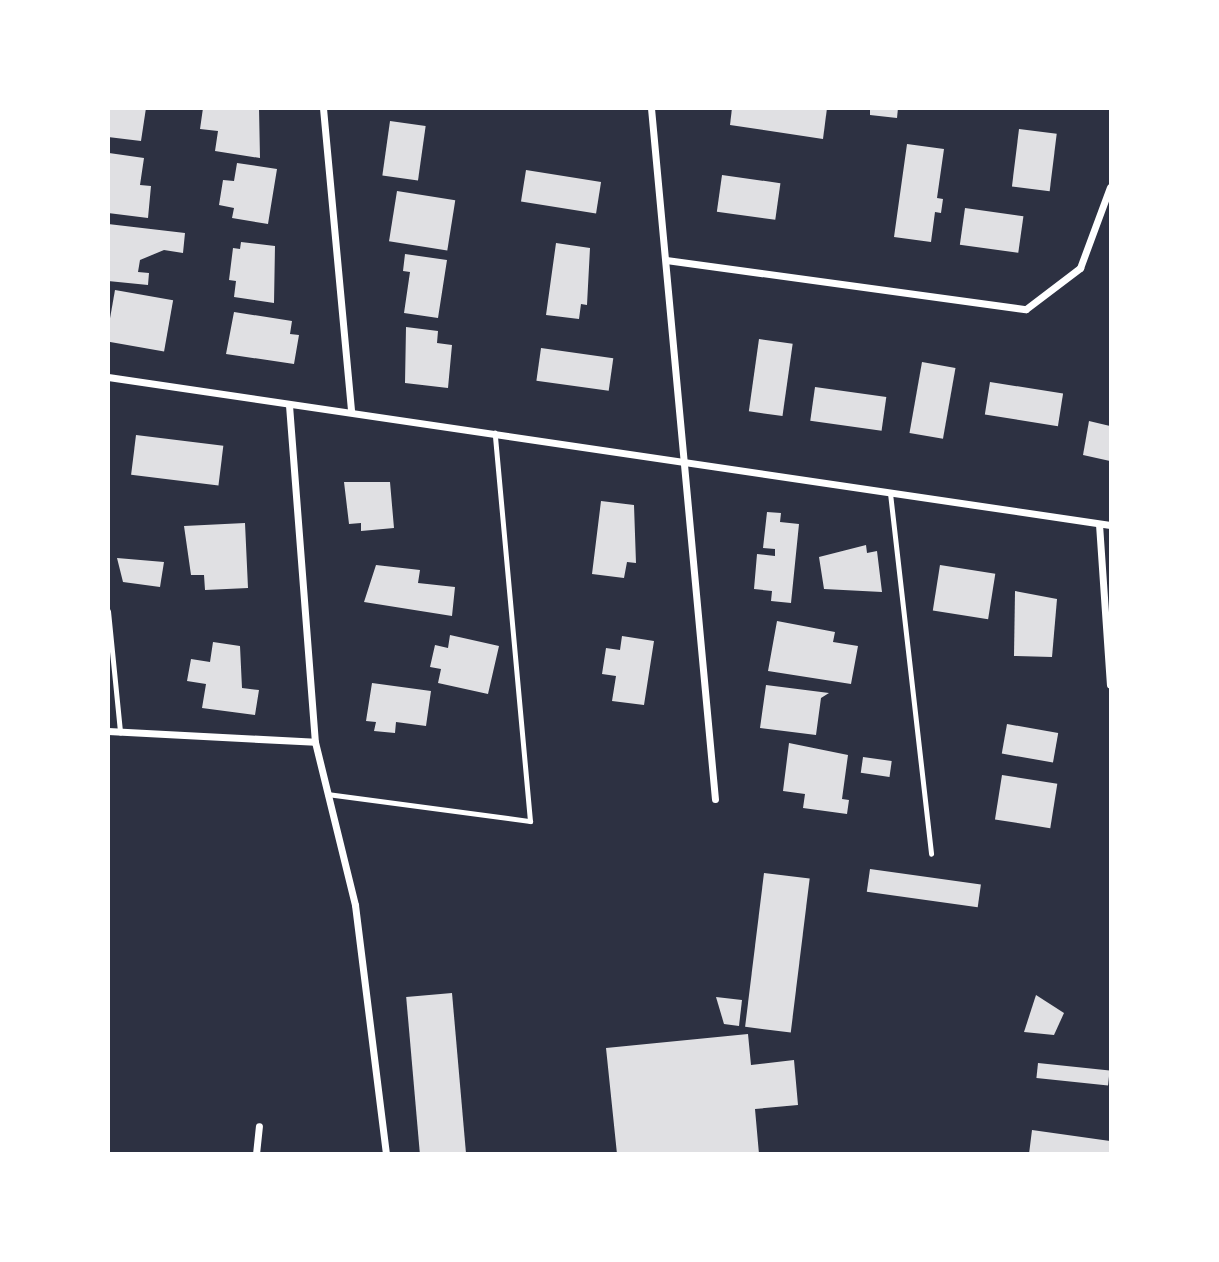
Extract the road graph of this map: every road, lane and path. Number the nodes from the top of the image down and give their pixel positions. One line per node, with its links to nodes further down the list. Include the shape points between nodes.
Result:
1 (323, 108): 7 (street)
2 (650, 108): 4 (street)
3 (1111, 187): 4 (street, via 1080,268 1026,309)
4 (666, 260): 9 (street)
5 (108, 377): 6 (street)
6 (289, 405): 7 (street); 17 (street)
7 (351, 411): 8 (street)
8 (495, 433): 9 (street); 18 (lane, via 530,821)
9 (687, 463): 10 (street); 19 (street)
10 (891, 493): 11 (street); 20 (lane)
11 (1099, 524): 12 (street); 14 (street)
12 (1111, 525)
13 (108, 611): 16 (lane)
14 (1111, 685)
15 (108, 731): 16 (street)
16 (120, 732): 17 (street)
17 (315, 741): 18 (street)
18 (327, 794): 23 (street, via 355,905)
19 (715, 799)
20 (931, 854)
21 (259, 1126): 22 (street)
22 (256, 1153)
23 (386, 1153)

